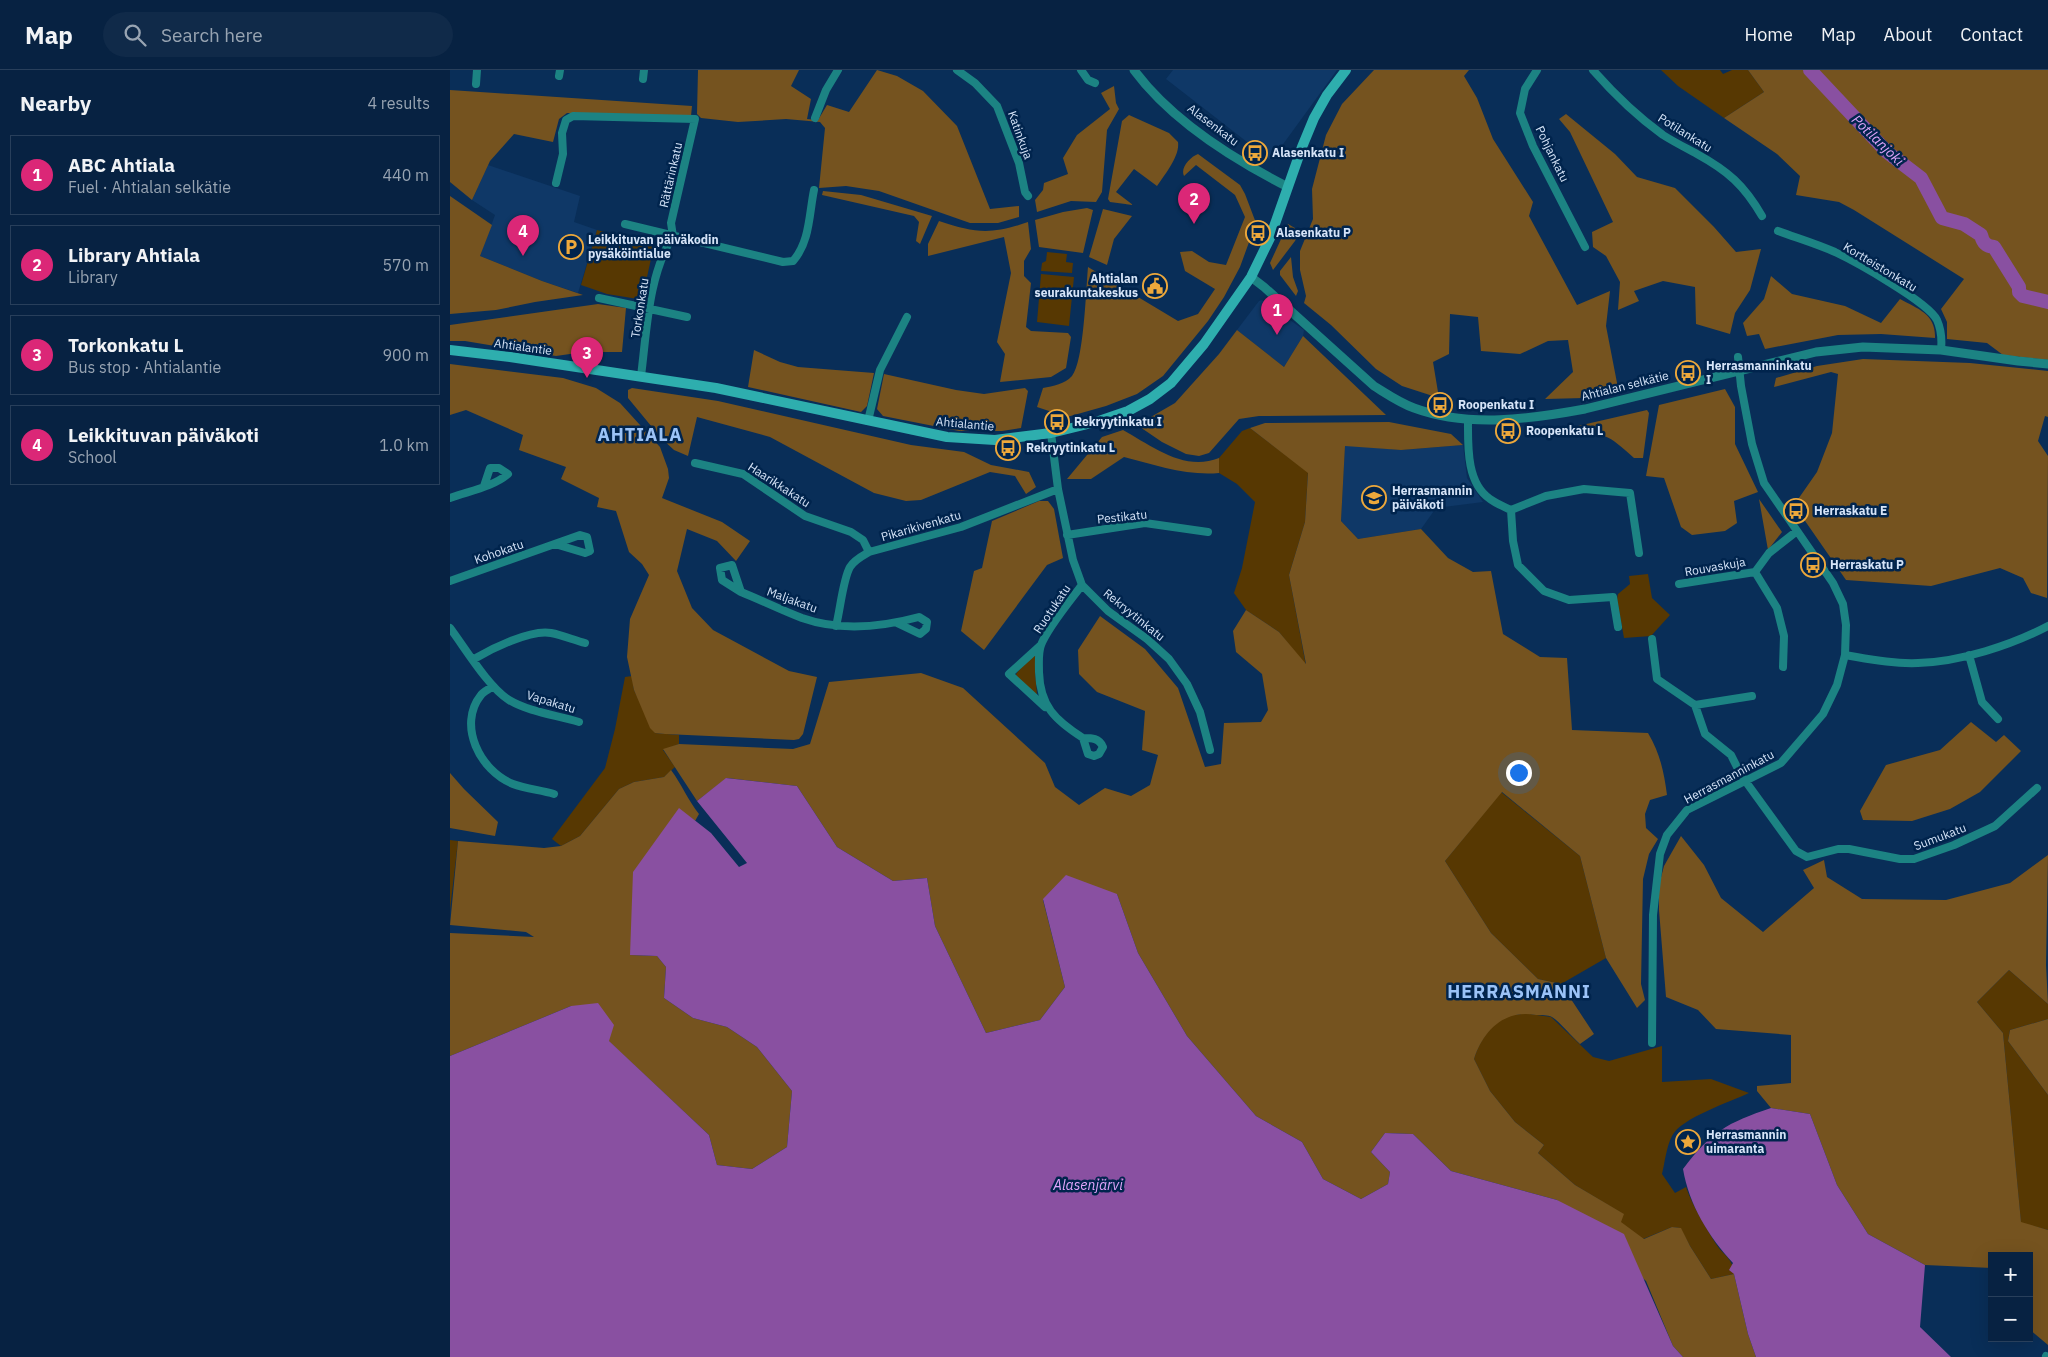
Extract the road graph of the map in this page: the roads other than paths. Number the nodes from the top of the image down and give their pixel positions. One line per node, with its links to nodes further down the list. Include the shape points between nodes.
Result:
1 (477, 70): 10 (street)
2 (838, 70): 11 (street)
3 (957, 70): 15 (street, Katinkuja, via 997,106)
4 (1081, 70): 9 (street, via 1088,80)
5 (1134, 70): 13 (street, Alasenkatu, via 1145,85 1196,131 1236,159)
6 (1346, 70): 13 (main road, Ahtialantie, via 1314,118)
7 (1537, 70): 20 (street, Pohjankatu, via 1525,89 1520,113 1533,146)
8 (1594, 70): 16 (street, Potilankatu, via 1622,101 1664,136 1706,158 1733,177 1750,194)
9 (1095, 83)
10 (476, 84)
11 (815, 118)
12 (556, 183): 19 (street, Rättärinkatu, via 563,154 562,133 566,120 573,116 695,119 671,223)
13 (1288, 187): 21 (main road, Ahtialantie, via 1270,238)
14 (814, 190): 19 (street, via 804,244 793,261 783,262)
15 (1028, 196)
16 (1762, 216)
17 (625, 224): 19 (street)
18 (1778, 231): 27 (street, Kortteistonkatu, via 1835,252 1926,308 1936,319)
19 (673, 236): 23 (street, Torkonkatu, via 659,264)
20 (1585, 247)
21 (1251, 277): 32 (street, Ahtialan selkätie, via 1374,386 1394,399 1415,408); 34 (main road, Ahtialantie, via 1204,344 1171,382 1150,399 1096,422)
22 (599, 298): 23 (street)
23 (650, 308): 24 (street); 31 (street, Torkonkatu)
24 (687, 317)
25 (907, 317): 33 (street, via 880,370)
26 (450, 350): 31 (main road, Ahtialantie)
27 (1942, 350): 29 (street, Ahtialan selkätie); 30 (street, Ahtialan selkätie, via 1863,347 1816,352)
28 (1738, 357): 30 (street, Herrasmanninkatu)
29 (2048, 364)
30 (1739, 372): 32 (street, Ahtialan selkätie, via 1585,410 1509,419); 40 (street, Herrasmanninkatu, via 1752,444 1764,483)
31 (641, 376): 33 (main road, Ahtialantie, via 716,388)
32 (1468, 418): 39 (street, via 1473,479 1489,499)
33 (868, 421): 34 (main road, Ahtialantie, via 947,436 995,440)
34 (1051, 432): 37 (street, Rekryytinkatu)
35 (695, 463): 44 (street, Haarikkakatu, via 743,474 805,516 851,532 862,540)
36 (484, 486): 38 (street)
37 (1058, 488): 42 (street, Rekryytinkatu); 44 (street, Pikarikivenkatu, via 961,527)
38 (450, 498)
39 (1512, 510): 45 (street, via 1546,496 1584,490 1630,493); 54 (street, via 1518,565 1544,591 1569,600 1612,597)
40 (1797, 531): 46 (street, via 1769,553); 59 (street, Herrasmanninkatu, via 1833,583 1843,604)
41 (1208, 532): 42 (street, Pestikatu, via 1145,524)
42 (1067, 535): 49 (street, Rekryytinkatu)
43 (555, 544): 47 (street, Kohokatu)
44 (869, 552): 52 (street, Pikarikivenkatu, via 850,567)
45 (1639, 553)
46 (1755, 572): 48 (street, Rouvaskuja); 62 (street, via 1777,608 1784,636)
47 (450, 581)
48 (1679, 584)
49 (1082, 585): 58 (street, Ruotukatu); 70 (street, Rekryytinkatu, via 1108,611 1169,659 1187,684 1200,712)
50 (741, 592): 52 (street, Maljakatu, via 803,618)
51 (897, 623): 52 (street, Maljakatu)
52 (836, 626)
53 (2048, 626): 60 (street, via 2010,644)
54 (1618, 627)
55 (450, 628): 61 (street, Vapakatu)
56 (1652, 639): 65 (street, via 1657,679)
57 (585, 643): 61 (street, via 550,632 539,632 495,647)
58 (1041, 645): 66 (street, Ruotukatu, via 1039,679); 66 (street, Ruotukatu, via 1009,674)
59 (1845, 655): 60 (street, via 1920,663); 71 (street, Herrasmanninkatu, via 1837,685 1823,714 1781,763)
60 (1969, 655): 67 (street, via 1982,702)
61 (474, 659): 63 (street, Vapakatu)
62 (1783, 667)
63 (494, 686): 68 (street, Vapakatu, via 508,699 524,706); 73 (street, via 482,694 474,709 471,735 478,752 492,770 512,784)
64 (1752, 696): 65 (street)
65 (1695, 705): 71 (street, via 1705,734 1731,755)
66 (1047, 708): 69 (street, Ruotukatu, via 1067,728)
67 (1998, 719)
68 (579, 722)
69 (1083, 738)
70 (1210, 750)
71 (1746, 782): 72 (street, Sumukatu, via 1796,851 1807,857 1849,849 1900,860 1914,859 1954,845 1995,826); 74 (street, Herrasmanninkatu, via 1687,810 1667,835 1660,854 1653,915)
72 (2037, 788)
73 (554, 794)
74 (1652, 1043)

